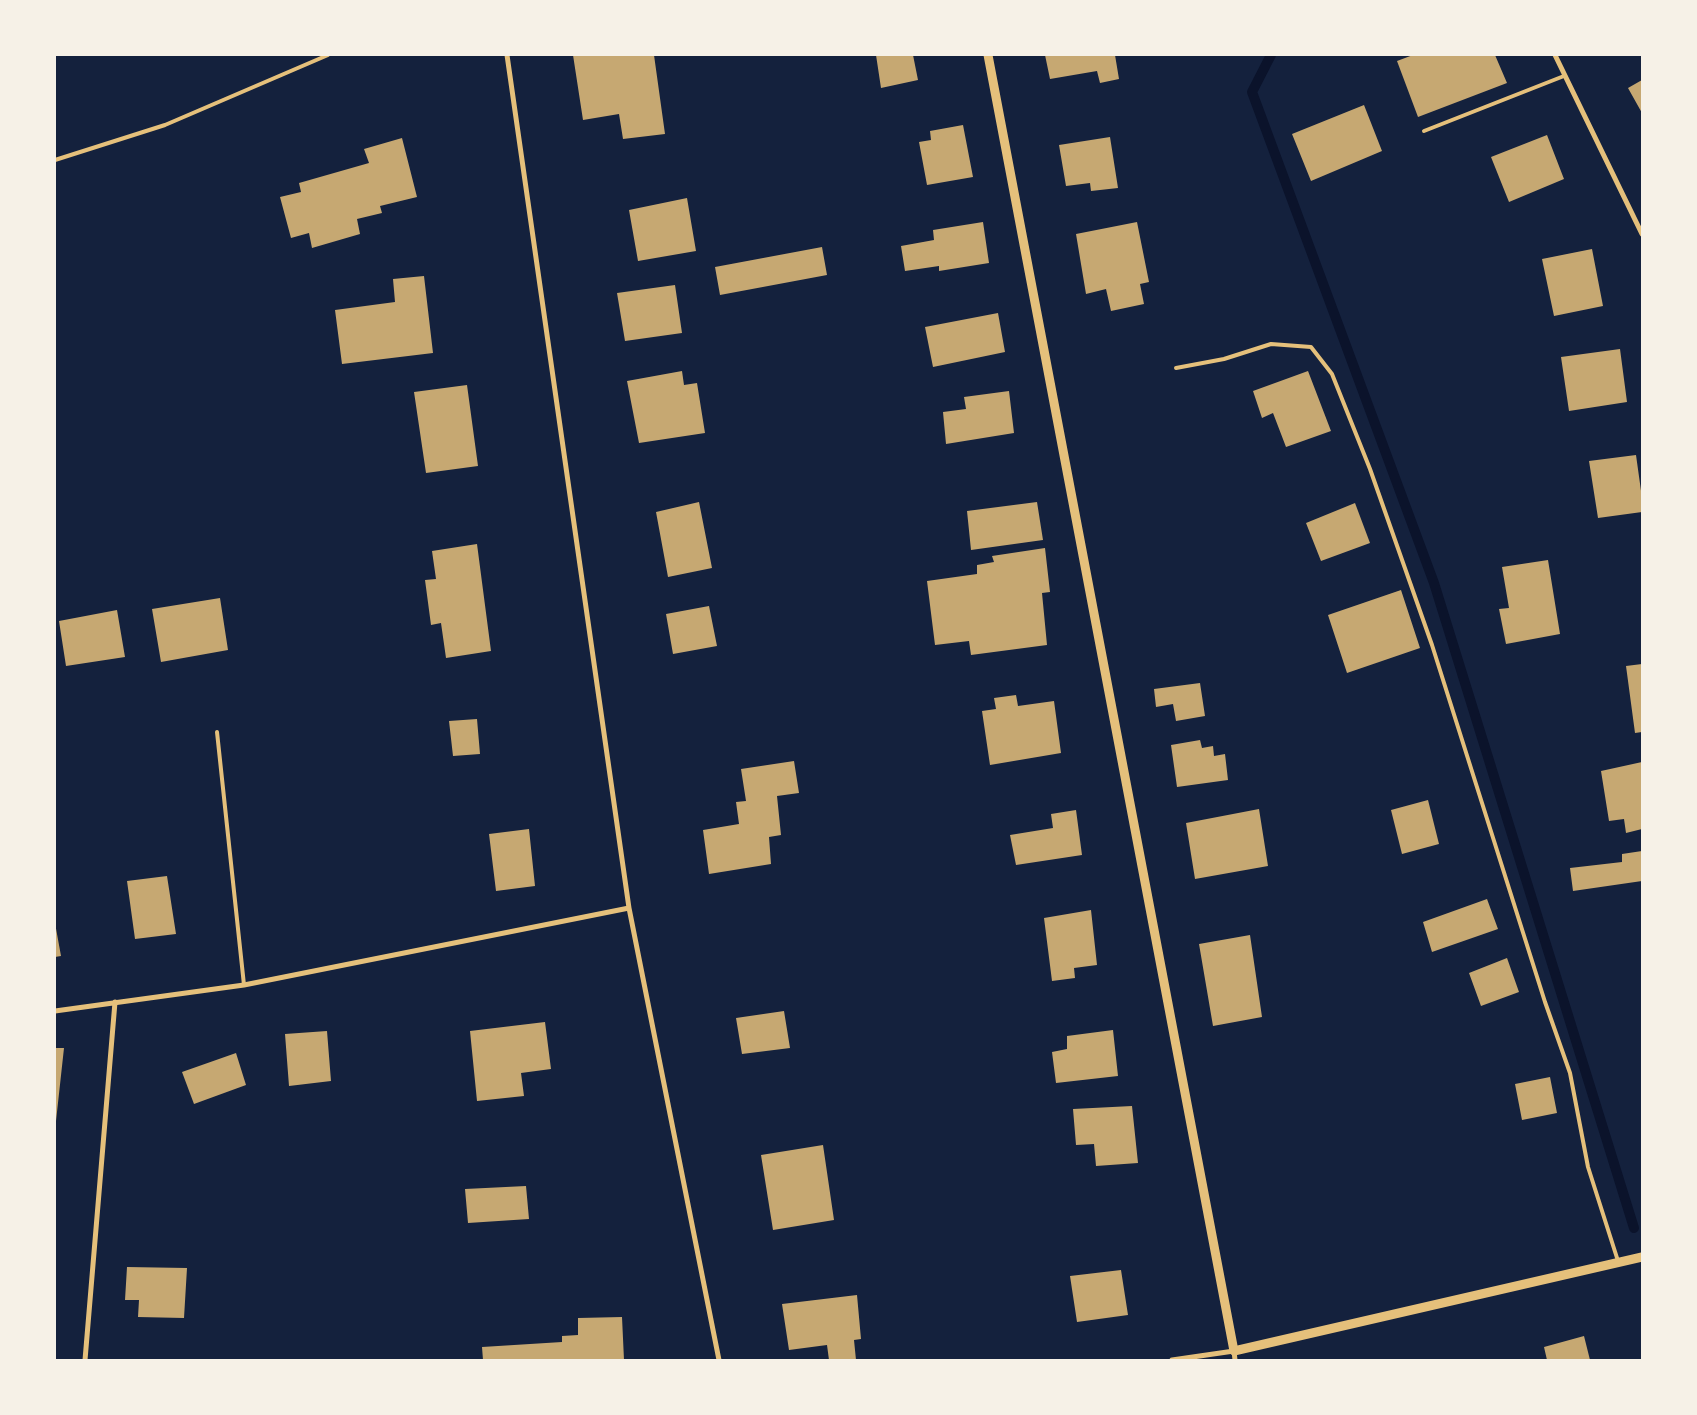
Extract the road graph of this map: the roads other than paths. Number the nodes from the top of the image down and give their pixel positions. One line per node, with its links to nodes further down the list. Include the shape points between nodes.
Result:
1 (328, 55): 7 (lane, via 165,125)
2 (507, 55): 11 (street)
3 (988, 55): 17 (street)
4 (1555, 55): 5 (street)
5 (1564, 76): 6 (lane); 8 (street)
6 (1424, 131)
7 (55, 160)
8 (1642, 234)
9 (1176, 368): 16 (lane, via 1224,360 1271,344 1311,347 1332,374 1370,469 1432,645 1570,1073 1588,1167)
10 (217, 732): 12 (lane)
11 (629, 908): 12 (street); 19 (street)
12 (244, 985): 13 (street)
13 (115, 1002): 14 (street); 18 (street)
14 (55, 1011)
15 (1642, 1258): 16 (street)
16 (1619, 1264): 17 (street)
17 (1235, 1356): 20 (street)
18 (85, 1360)
19 (719, 1360)
20 (1172, 1360)

